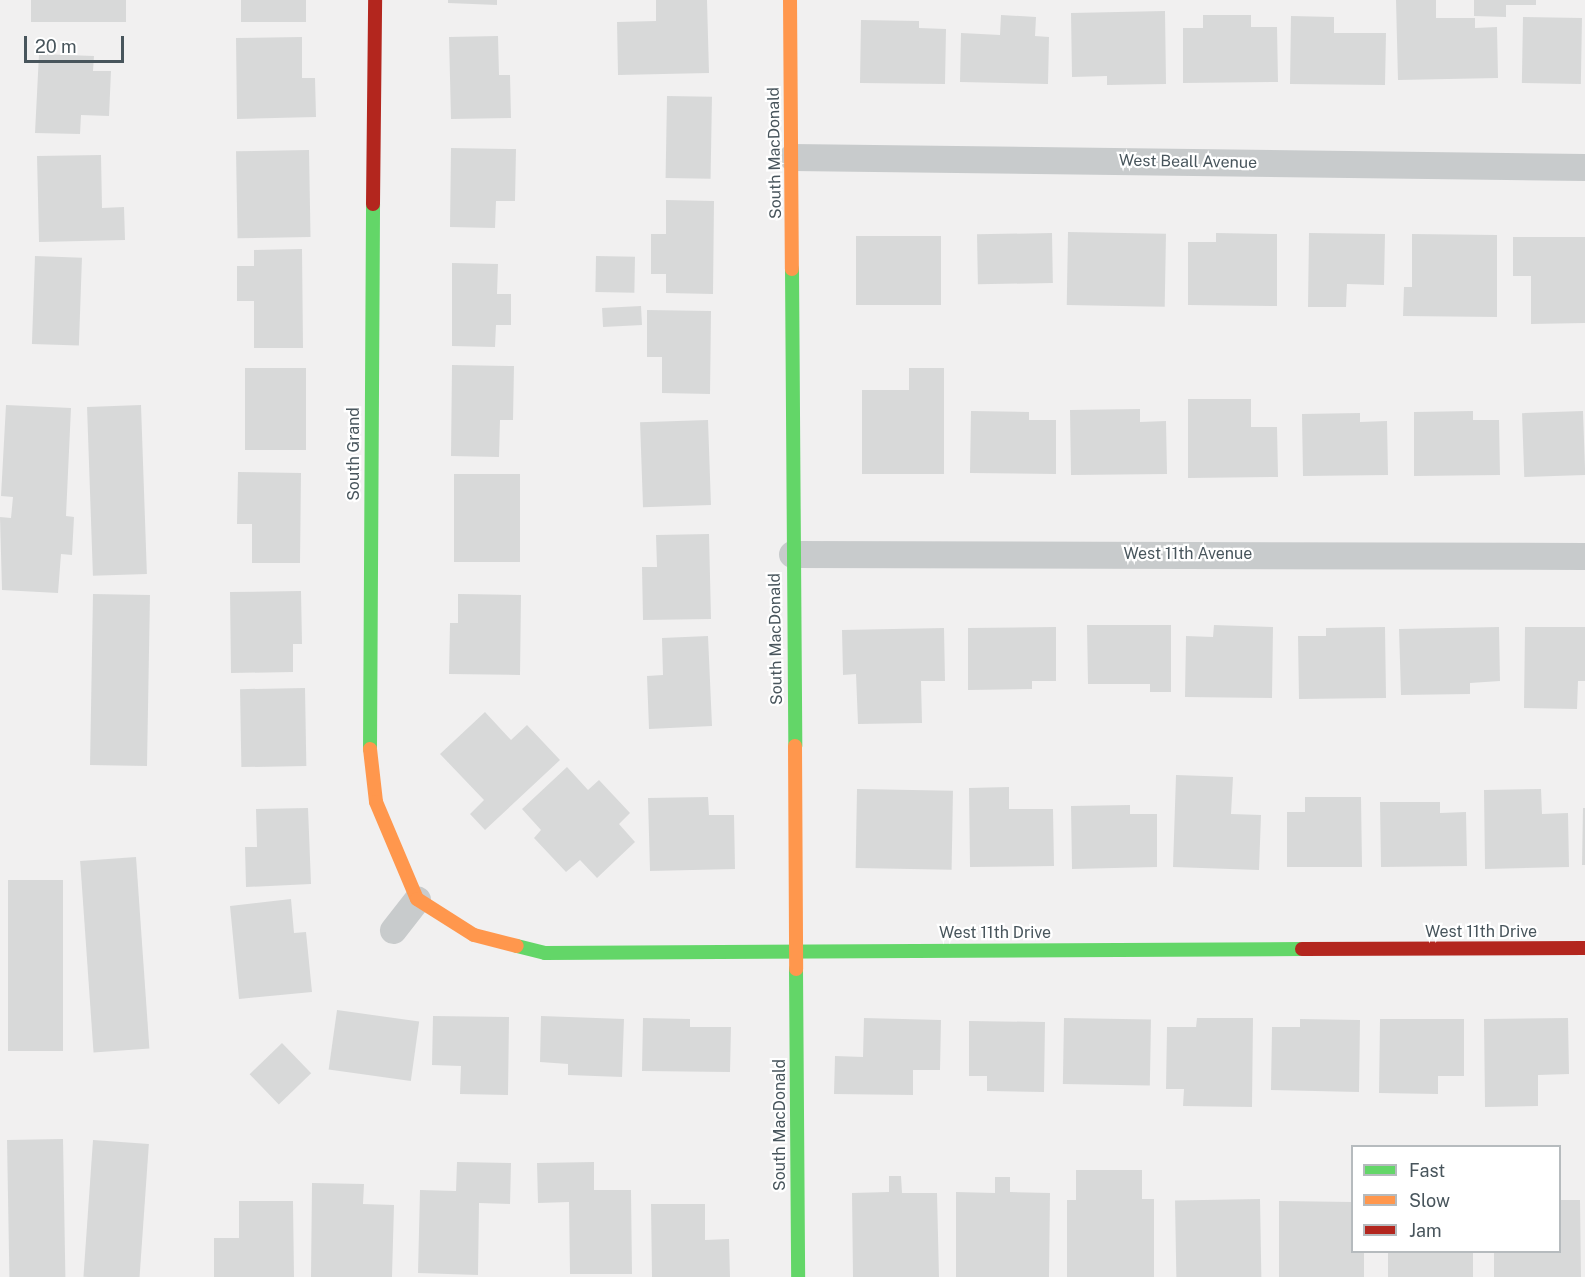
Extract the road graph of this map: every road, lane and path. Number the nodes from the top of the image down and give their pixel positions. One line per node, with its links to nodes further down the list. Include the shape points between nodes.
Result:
1 (375, 0): 7 (street, South Grand, via 369,742 376,802)
2 (790, 0): 3 (street, South MacDonald)
3 (792, 157): 4 (street, West Beall Avenue); 5 (street, South MacDonald)
4 (1585, 167)
5 (792, 554): 6 (street, West 11th Avenue); 10 (street, South MacDonald)
6 (1585, 556)
7 (417, 899): 8 (street); 10 (street, West 11th Drive, via 474,935 545,953)
8 (393, 930)
9 (1585, 948): 10 (street, West 11th Drive)
10 (797, 950): 11 (street, South MacDonald)
11 (798, 1277)

